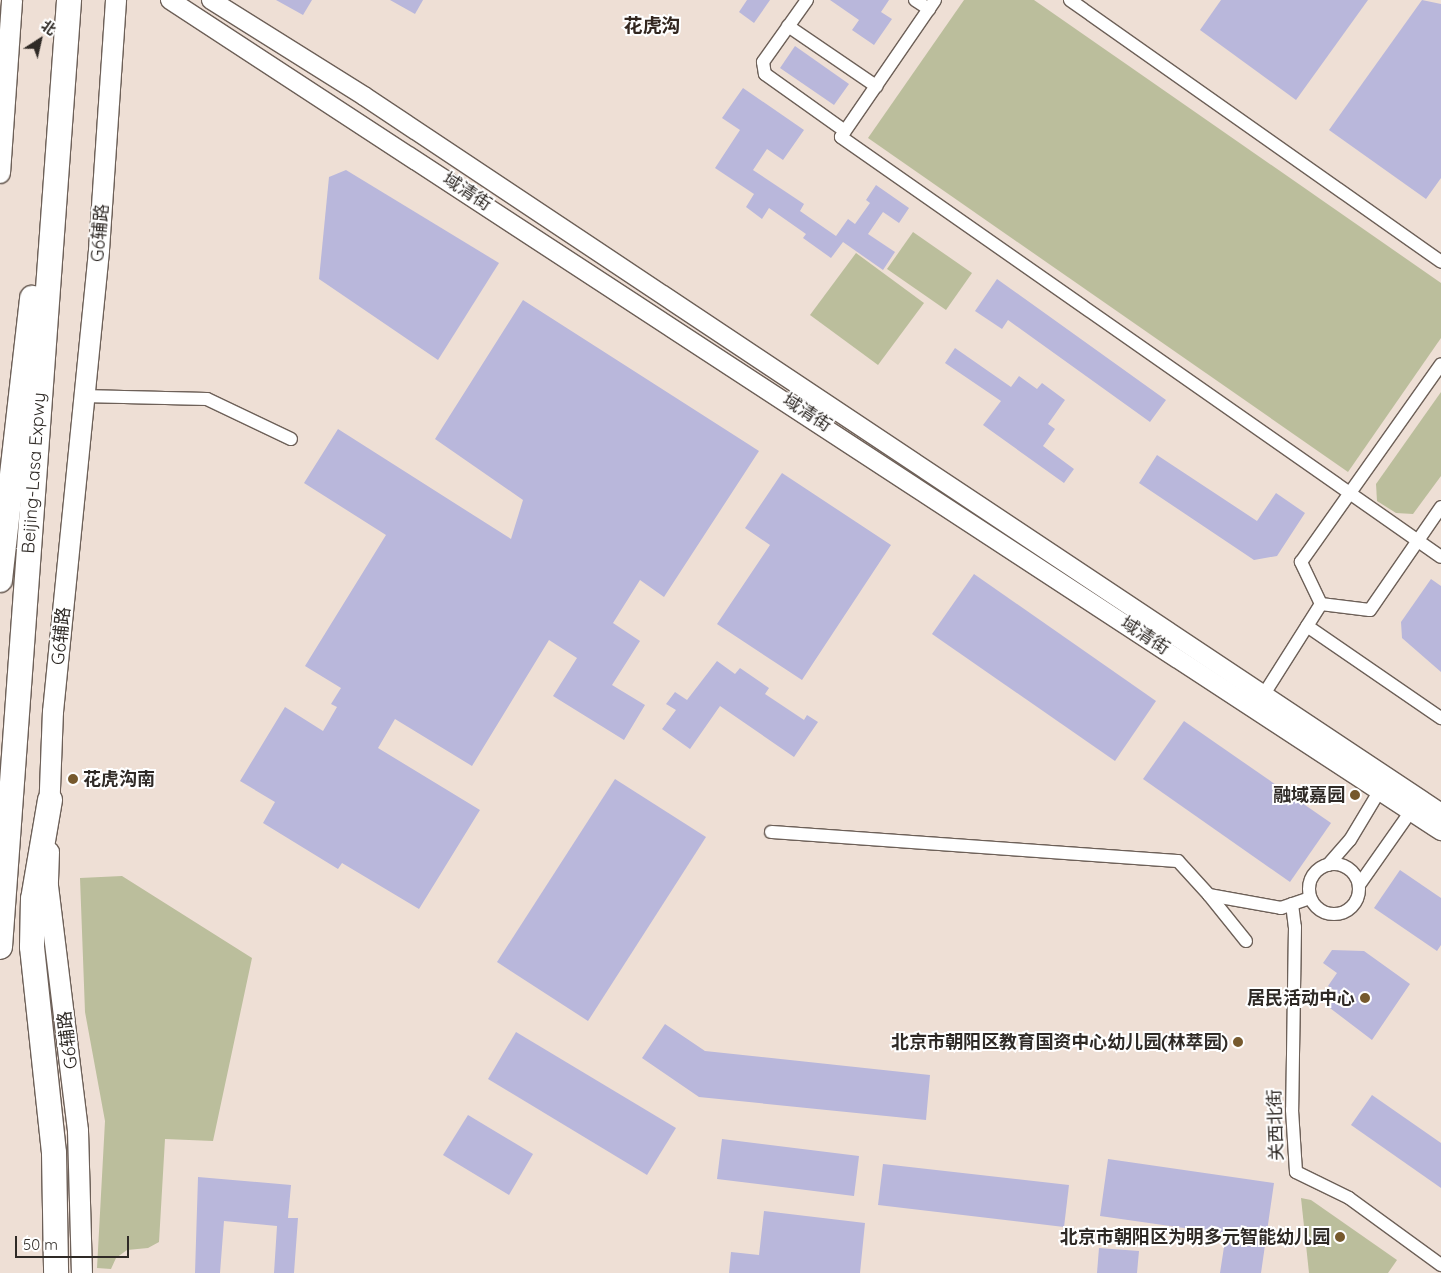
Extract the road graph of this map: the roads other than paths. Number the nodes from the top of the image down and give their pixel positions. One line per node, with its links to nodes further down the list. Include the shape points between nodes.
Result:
1 (12, 0): 14 (main road)
2 (54, 0): 23 (highway, Beijing-Lasa Expwy, via 35,267)
3 (69, 0): 41 (highway, Beijing-Lasa Expwy)
4 (116, 0): 17 (main road, G6辅路, via 99,250)
5 (170, 0): 27 (street, 域清街, via 708,348)
6 (212, 0): 26 (street, 域清街, via 364,96)
7 (807, 0): 11 (street)
8 (915, 0): 10 (street)
9 (1070, 0): 15 (street)
10 (932, 5): 12 (street)
11 (788, 26): 12 (street); 13 (street, via 764,62 765,74)
12 (876, 86): 13 (street)
13 (845, 131): 19 (street, via 841,137)
14 (0, 173)
15 (1441, 262)
16 (1441, 364): 19 (street)
17 (82, 396): 18 (street, via 207,399); 30 (main road, G6辅路, via 53,712)
18 (291, 439)
19 (1350, 493): 21 (street); 24 (street, via 1301,562)
20 (1441, 507): 21 (street)
21 (1418, 540): 22 (street); 24 (street, via 1370,610)
22 (1441, 557)
23 (0, 580)
24 (1321, 604): 25 (street)
25 (1307, 626): 26 (street); 28 (street)
26 (1264, 695): 27 (street); 32 (street, 域清街)
27 (1254, 710): 29 (street, 域清街)
28 (1441, 718)
29 (1380, 790): 31 (street, 域清街); 35 (street, via 1350,840)
30 (50, 800): 43 (highway, via 33,899 32,948 54,1153); 44 (main road, G6辅路, via 48,886 78,1131)
31 (1412, 811): 33 (street, 域清街); 36 (street)
32 (1441, 813)
33 (1441, 831)
34 (771, 832): 37 (street, via 1178,861)
35 (1328, 865): 36 (street, via 1350,870); 38 (street, via 1313,875)
36 (1358, 885): 38 (street, via 1356,901 1344,913 1327,914)
37 (1209, 895): 39 (street, via 1281,908); 40 (street)
38 (1310, 898): 39 (street)
39 (1292, 904): 42 (street, 关西北街, via 1295,927 1292,1110 1296,1172 1349,1198)
40 (1246, 941)
41 (0, 947)
42 (1441, 1265)
43 (56, 1273)
44 (82, 1273)

